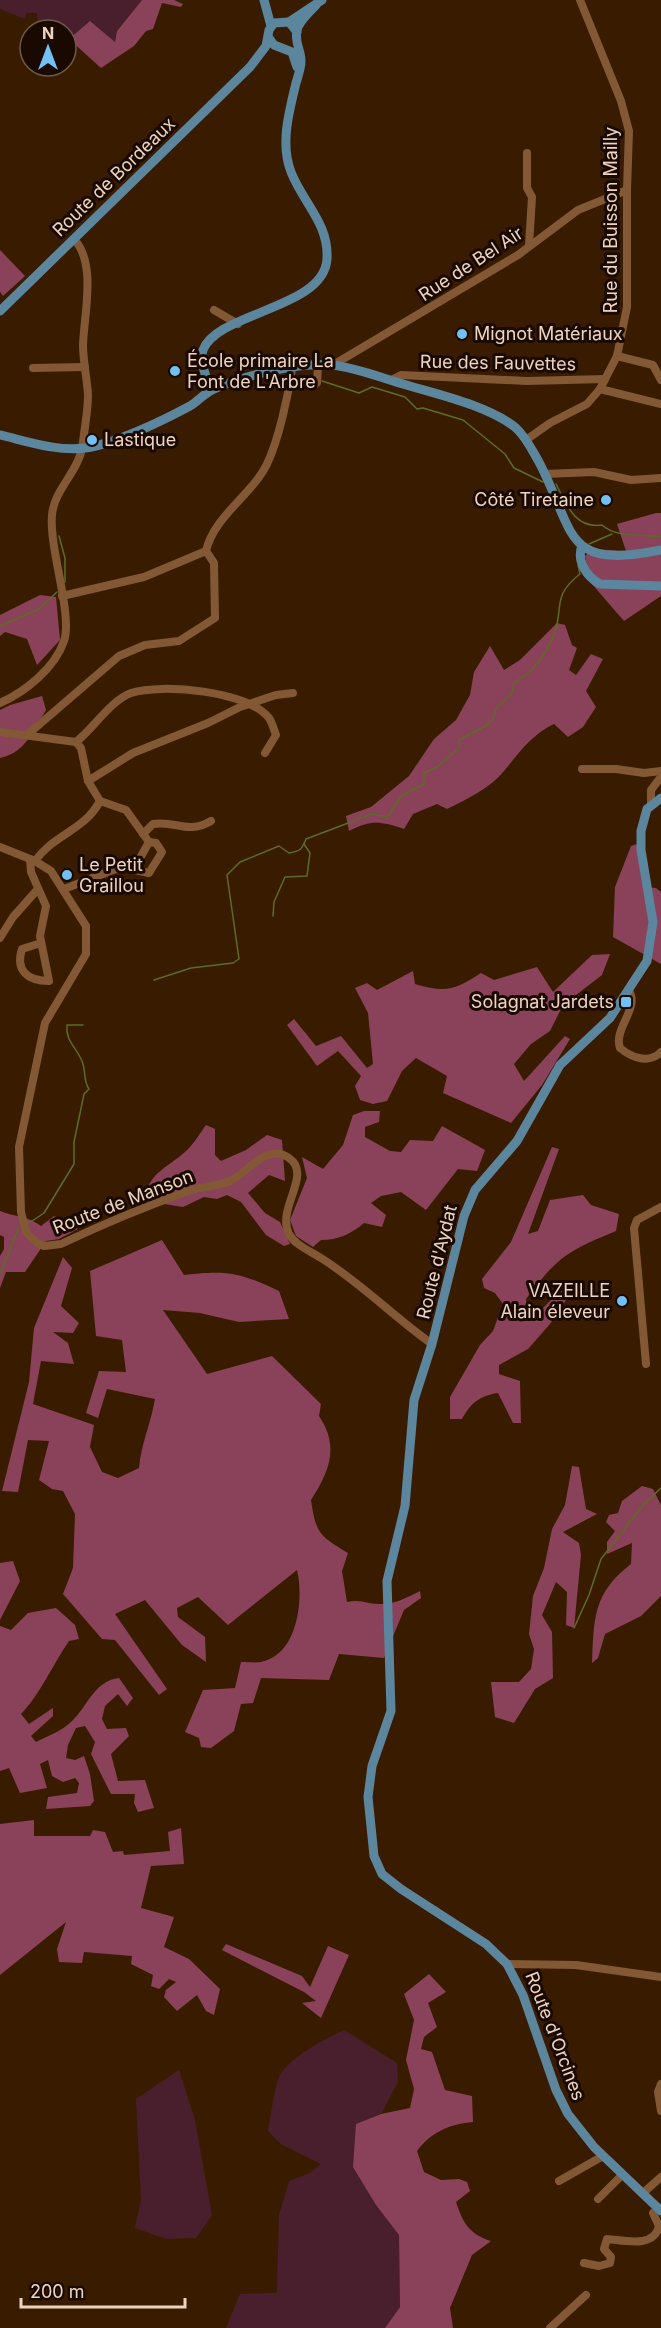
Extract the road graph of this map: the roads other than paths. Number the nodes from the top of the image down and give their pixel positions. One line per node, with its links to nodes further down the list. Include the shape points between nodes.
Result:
1 (266, 0): 4 (main road, via 274,14); 5 (main road)
2 (580, 0): 12 (street, Rue du Buisson Mailly, via 628,121)
3 (319, 2): 4 (main road); 6 (main road)
4 (285, 21): 5 (main road); 6 (main road)
5 (271, 26): 7 (main road)
6 (296, 37): 8 (main road, Route de Bordeaux); 10 (main road, via 301,61)
7 (269, 38): 8 (main road); 9 (main road, Route de Bordeaux)
8 (281, 48): 9 (main road, Route de Bordeaux); 10 (main road, via 296,59)
9 (250, 67): 13 (main road, Route de Bordeaux)
10 (296, 81): 17 (main road, via 285,151 293,178 324,229 326,266 319,280 302,293)
11 (527, 153): 14 (street, via 527,188 532,197)
12 (627, 190): 14 (street, Rue de Bel Air, via 578,210); 18 (street, Rue du Buisson Mailly, via 627,307)
13 (74, 239): 15 (main road, Route de Bordeaux); 22 (street, via 83,252 86,281)
14 (528, 245): 20 (street, Rue de Bel Air)
15 (0, 310)
16 (214, 310): 17 (street)
17 (238, 324): 30 (main road, via 209,342 203,352)
18 (617, 356): 19 (street); 26 (street, Rue du Buisson Mailly)
19 (657, 364): 27 (street)
20 (333, 365): 21 (main road); 25 (main road)
21 (318, 366): 24 (main road); 28 (street, via 314,385)
22 (85, 367): 23 (street); 34 (street, via 87,402)
23 (33, 368)
24 (292, 369): 28 (street); 30 (main road)
25 (392, 380): 26 (street, Rue des Fauvettes, via 401,375 523,381); 33 (main road, via 494,414)
26 (605, 380): 29 (street, Rue du Buisson Mailly)
27 (661, 380)
28 (290, 382): 39 (street, via 267,463 226,516)
29 (600, 389): 31 (street); 33 (street, Rue du Buisson Mailly, via 587,404)
30 (211, 390): 34 (main road, via 167,418)
31 (661, 404)
32 (0, 435): 34 (main road)
33 (526, 440): 35 (main road)
34 (82, 449): 41 (street, via 52,512)
35 (545, 474): 36 (street, via 594,472); 37 (main road, via 571,534)
36 (659, 481)
37 (582, 546): 38 (main road, via 616,557); 40 (main road, via 579,554 584,568 600,584)
38 (661, 550)
39 (206, 551): 41 (street, via 144,577); 46 (street, via 214,563 215,618 179,641 145,645 118,656)
40 (661, 586)
41 (62, 596): 43 (street, via 66,631 60,650 30,684)
42 (293, 693): 44 (street)
43 (0, 703)
44 (248, 704): 47 (street, via 182,688 145,690 119,701); 48 (street, via 268,717 276,735); 52 (street, via 133,753)
45 (0, 732): 46 (street)
46 (27, 735): 47 (street)
47 (76, 742): 52 (street, via 81,748)
48 (265, 753)
49 (582, 769): 50 (street)
50 (661, 771)
51 (661, 777): 55 (street, via 651,790)
52 (88, 781): 54 (street)
53 (661, 798): 55 (main road)
54 (100, 801): 57 (street, via 126,810); 60 (street, via 85,822 50,843)
55 (651, 804): 66 (main road, Route d'Aydat, via 642,822 641,850 653,934 647,961)
56 (211, 821): 57 (street, via 191,829 153,824)
57 (143, 834): 58 (street)
58 (149, 842): 61 (street); 61 (street, via 162,849 158,860 149,873)
59 (0, 847): 60 (street)
60 (33, 860): 62 (street, via 31,872); 63 (street, via 52,872)
61 (134, 869): 63 (street, via 114,869)
62 (38, 889): 64 (street); 65 (street, via 46,906)
63 (64, 889): 69 (street, Route de Manson, via 86,926 88,945 84,959 45,1023 19,1147 21,1212 26,1232 44,1246 61,1244 177,1195 224,1184 262,1157 279,1154 287,1157 298,1171 285,1220 290,1236)
64 (0, 938)
65 (41, 943): 65 (street, via 49,981 35,981 22,971 22,949)
66 (629, 991): 67 (street, via 632,1000 619,1035 620,1048 644,1059); 69 (main road, Route d'Aydat, via 610,1018 560,1065 517,1141 475,1190 464,1215)
67 (661, 1052)
68 (661, 1207): 70 (street, via 637,1220 634,1228)
69 (432, 1344): 71 (main road, Route d'Aydat, via 414,1400 405,1506 388,1573 391,1711 372,1766)
70 (646, 1364)
71 (368, 1797): 72 (main road, Route d'Orcines, via 374,1856 382,1874 486,1944)
72 (507, 1964): 73 (street, via 576,1965); 76 (main road, Route d'Orcines, via 525,1999 563,2105)
73 (661, 1977)
74 (661, 2084): 75 (street)
75 (661, 2110)
76 (603, 2156): 77 (main road, Route d'Orcines); 79 (street)
77 (622, 2175): 80 (main road, Route d'Orcines); 81 (street)
78 (661, 2177): 80 (street)
79 (559, 2181)
80 (643, 2193): 82 (main road, Route d'Orcines)
81 (598, 2199)
82 (659, 2209): 83 (street, via 653,2213 659,2226 656,2232 636,2243 607,2239 604,2249 611,2257 610,2263)
83 (584, 2263)
84 (585, 2295): 85 (street)
85 (550, 2328)

